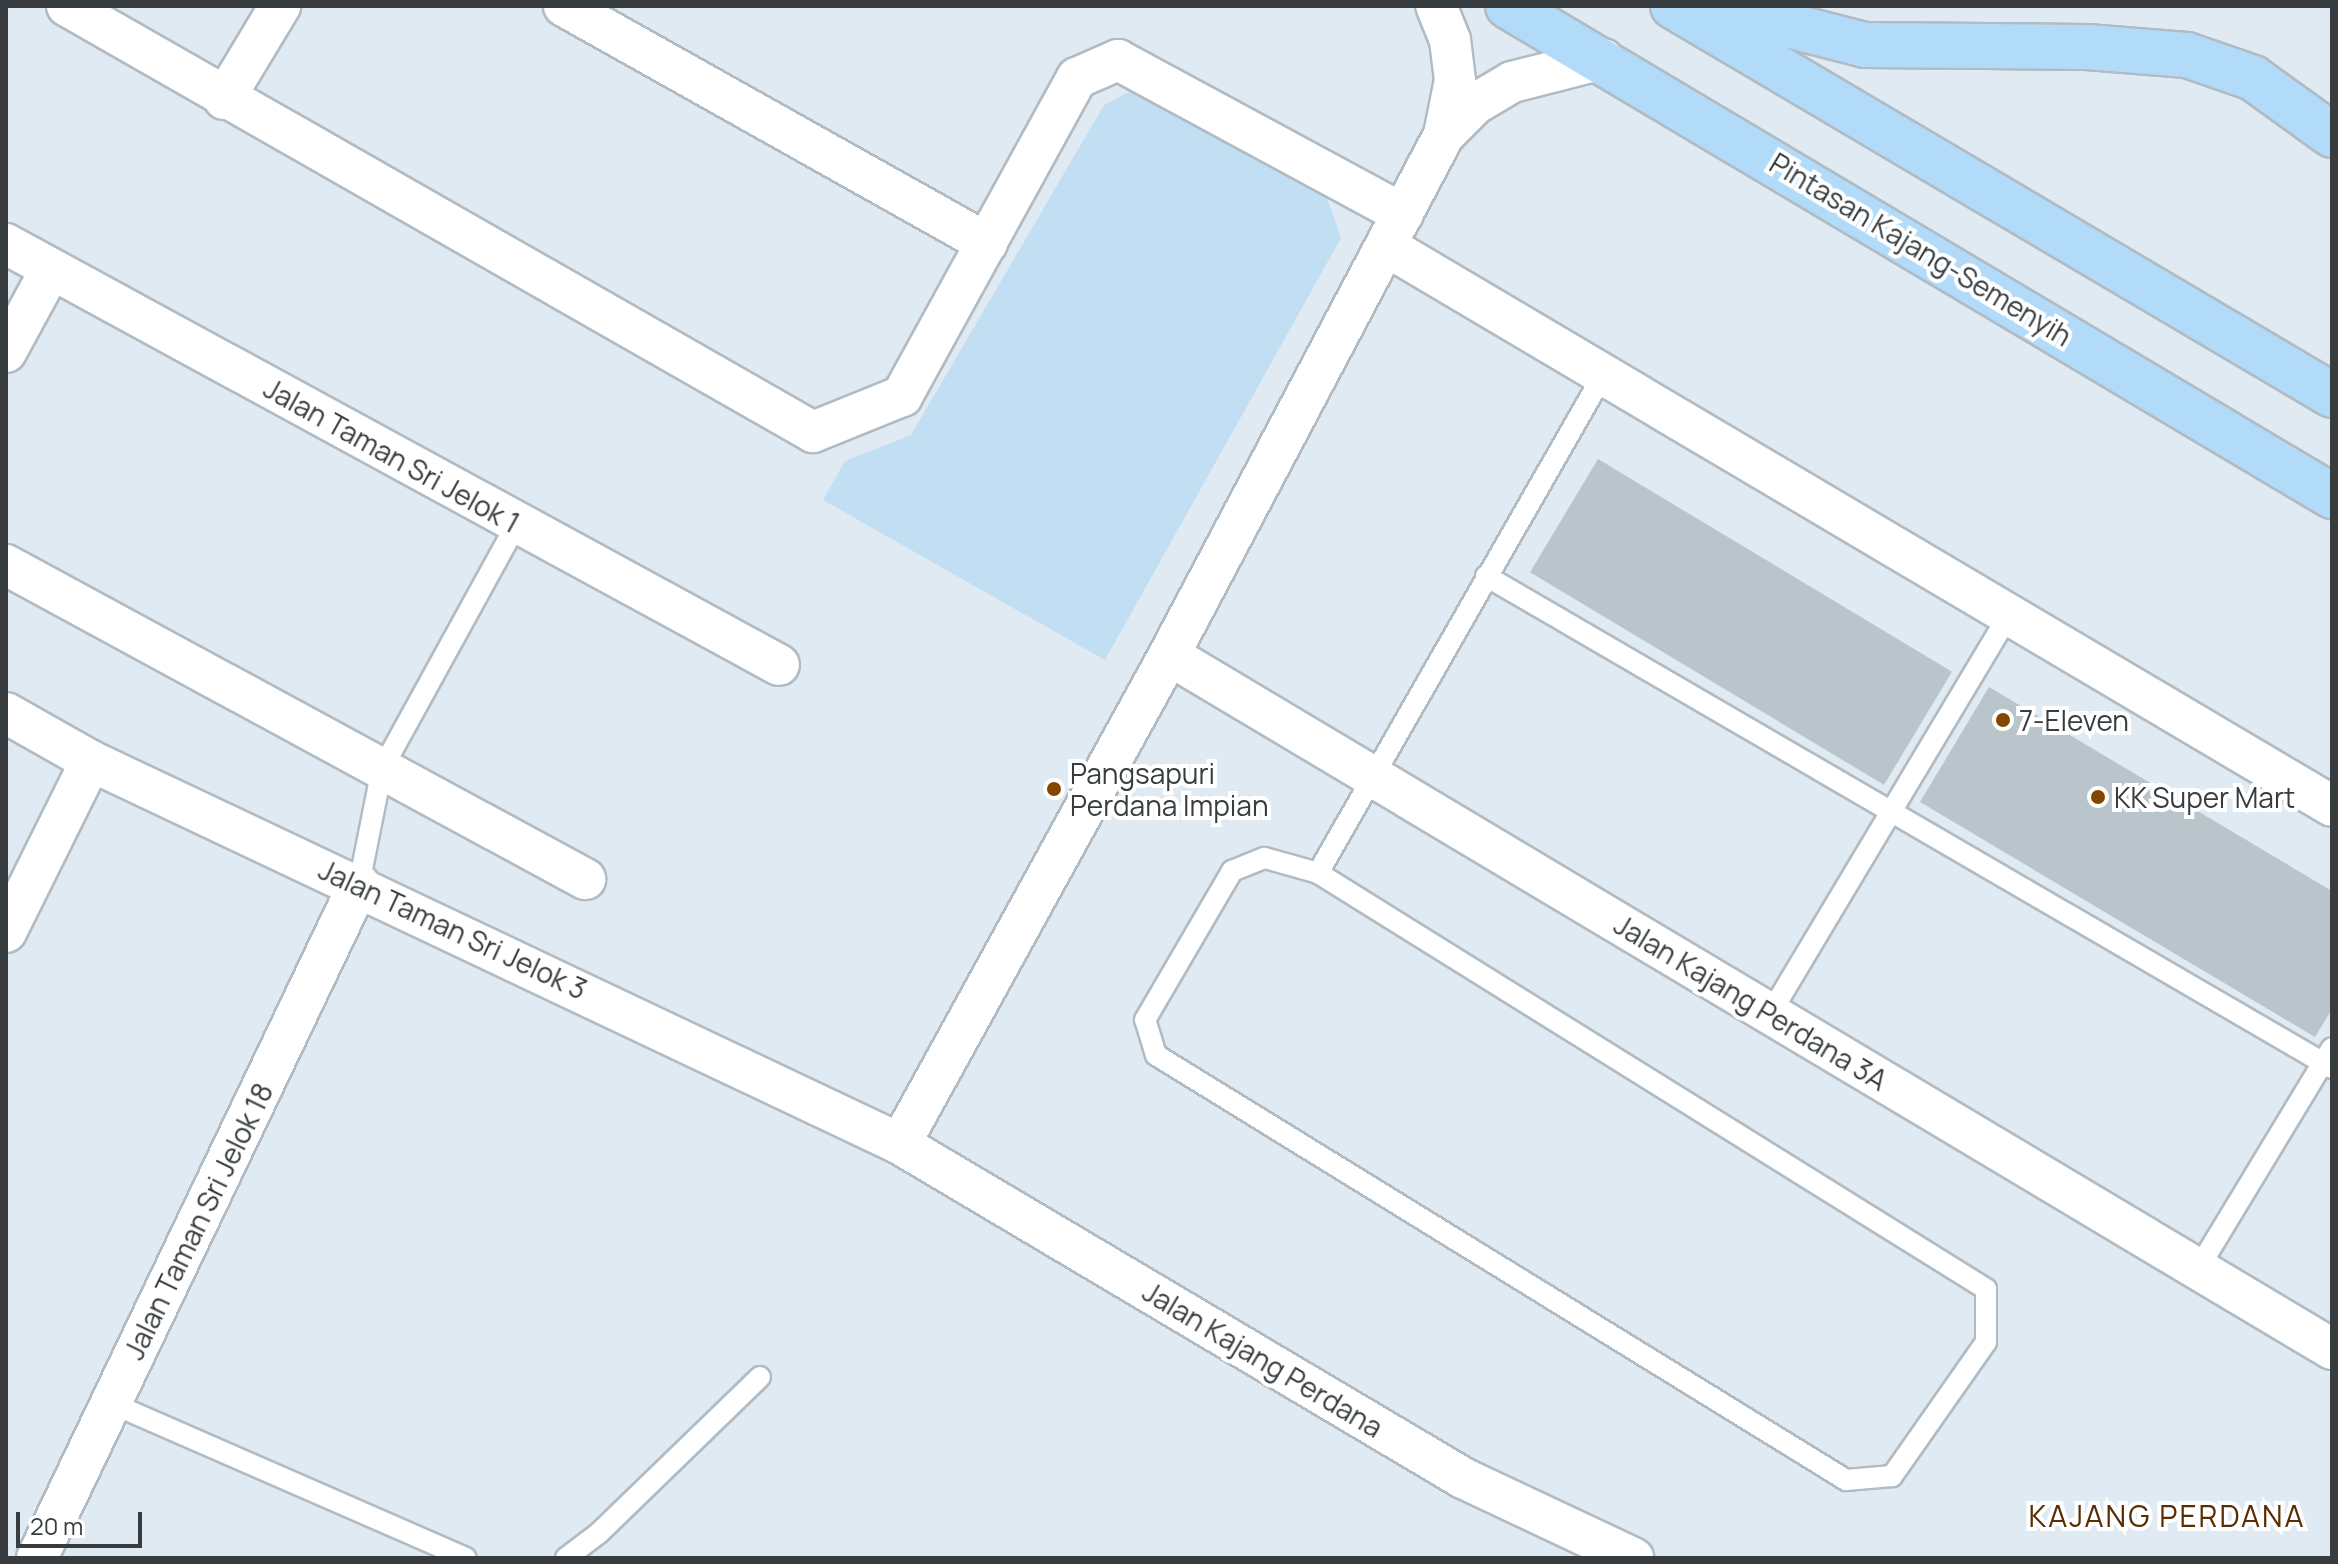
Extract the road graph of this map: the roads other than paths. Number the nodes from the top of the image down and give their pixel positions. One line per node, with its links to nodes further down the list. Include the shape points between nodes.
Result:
1 (67, 6): 9 (street)
2 (280, 6): 9 (street)
3 (564, 6): 13 (street)
4 (1436, 6): 10 (street, via 1450,40 1455,80)
5 (1508, 6): 8 (highway, Pintasan Kajang-Semenyih)
6 (1673, 6): 18 (highway)
7 (1713, 6): 11 (highway, via 1865,45 2087,47 2187,55 2253,78)
8 (1603, 59): 10 (street, via 1512,82 1475,104); 19 (highway, Pintasan Kajang-Semenyih)
9 (224, 99): 13 (street, via 813,432 902,396)
10 (1444, 135): 12 (street)
11 (2332, 135)
12 (1394, 230): 13 (street, via 1118,60 1077,78); 17 (street); 24 (street)
13 (987, 243)
14 (6, 244): 15 (street, Jalan Taman Sri Jelok 1)
15 (51, 269): 16 (street); 20 (street, Jalan Taman Sri Jelok 1)
16 (6, 352)
17 (1603, 375): 22 (lane); 23 (street)
18 (2332, 395)
19 (2332, 496)
20 (517, 523): 25 (street, Jalan Taman Sri Jelok 1); 28 (lane)
21 (6, 565): 28 (street)
22 (1486, 576): 29 (lane); 31 (lane)
23 (2009, 615): 30 (street); 31 (lane)
24 (1169, 655): 29 (street, Jalan Kajang Perdana 3A); 38 (street)
25 (779, 665)
26 (6, 713): 27 (street, Jalan Taman Sri Jelok 3)
27 (91, 761): 34 (street, Jalan Taman Sri Jelok 3); 35 (street)
28 (382, 769): 33 (street); 34 (lane)
29 (1370, 775): 32 (lane); 36 (street, Jalan Kajang Perdana 3A)
30 (2332, 806)
31 (1889, 815): 36 (lane); 37 (lane)
32 (1318, 873): 32 (lane, via 1986,1289 1986,1342 1892,1476 1846,1480 1156,1055 1145,1020 1232,871 1265,858)
33 (585, 879)
34 (359, 884): 38 (street, Jalan Taman Sri Jelok 3); 42 (street, Jalan Taman Sri Jelok 18)
35 (6, 932)
36 (1770, 1014): 39 (street, Jalan Kajang Perdana 3A)
37 (2329, 1060): 39 (lane)
38 (900, 1144): 46 (street, Jalan Kajang Perdana, via 1463,1478)
39 (2198, 1269): 40 (street, Jalan Kajang Perdana 3A)
40 (2332, 1349)
41 (760, 1377): 45 (lane, via 599,1533)
42 (111, 1403): 43 (street, Jalan Taman Sri Jelok 18); 44 (lane)
43 (37, 1558)
44 (466, 1558)
45 (566, 1558)
46 (1633, 1558)

